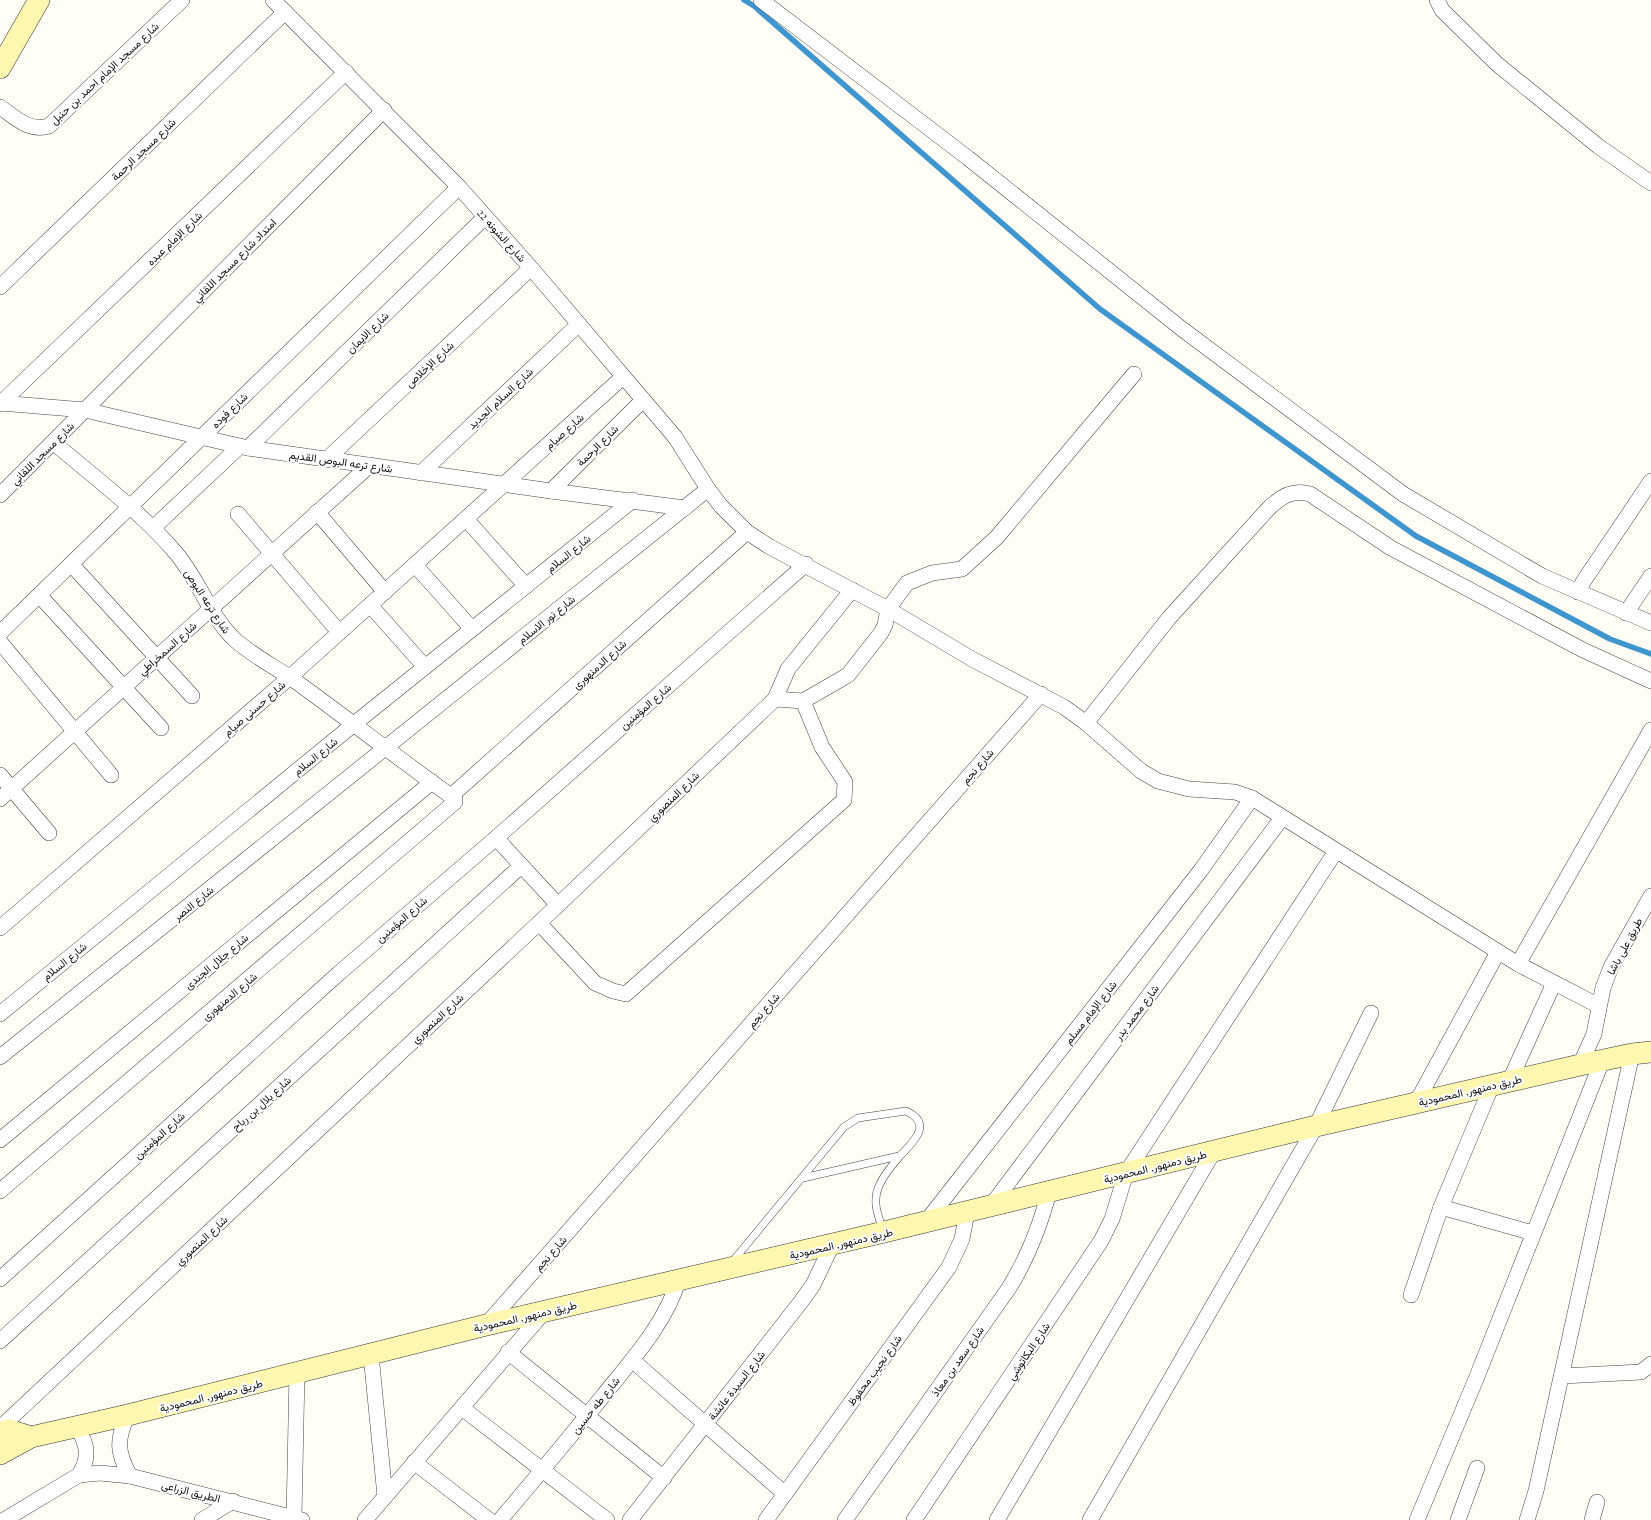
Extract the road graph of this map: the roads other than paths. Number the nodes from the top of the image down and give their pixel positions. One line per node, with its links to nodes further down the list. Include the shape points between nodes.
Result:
1 (39, 0): 7 (main road)
2 (182, 0): 9 (street, شارع مسجد الإمام احمد بن حنبل, via 49,126 32,127)
3 (273, 0): 6 (street, شارع الشونه 22)
4 (761, 0): 49 (street, via 968,158 1182,329 1403,494 1542,576)
5 (1437, 0): 11 (street, via 1442,10 1497,64 1598,146)
6 (285, 12): 8 (street, شارع الشونه 22); 15 (street, شارع مسجد الرحمة)
7 (0, 68)
8 (346, 72): 10 (street, شارع الشونه 22); 20 (street, شارع الإمام عبده)
9 (0, 107)
10 (384, 110): 12 (street, شارع الشونه 22); 21 (street, امتداد شارع مسجد اللقاني)
11 (1651, 183)
12 (459, 186): 13 (street, شارع الشونه 22); 22 (street, شارع فوده)
13 (485, 216): 14 (street, شارع الشونه 22); 24 (street, شارع الايمان)
14 (531, 268): 16 (street, شارع الشونه 22); 25 (street, شارع الإخلاص)
15 (0, 287)
16 (579, 324): 18 (street, شارع الشونه 22); 27 (street, شارع السلام الجديد)
17 (1134, 374): 53 (street, via 997,537 962,569 932,573 907,583)
18 (623, 377): 19 (street, شارع الشونه 22); 29 (street, شارع صيام)
19 (643, 400): 30 (street, شارع الشونه 22, via 679,443); 31 (street, شارع الرحمة)
20 (0, 403): 21 (street, شارع ترعه البوص القديم)
21 (85, 410): 22 (street, شارع ترعه البوص القديم); 23 (street, شارع مسجد اللقاني)
22 (202, 436): 24 (street, شارع ترعه البوص القديم); 34 (street, شارع فوده)
23 (53, 442): 32 (street, شارع مسجد اللقاني); 34 (street, شارع ترعه البوص)
24 (244, 447): 25 (street, شارع ترعه البوص القديم); 39 (street)
25 (328, 459): 26 (street, شارع ترعه البوص القديم)
26 (370, 465): 27 (street, شارع ترعه البوص القديم); 36 (street, شارع السمخراطي)
27 (421, 472): 29 (street, شارع ترعه البوص القديم)
28 (1651, 481): 49 (street)
29 (505, 484): 31 (street, شارع ترعه البوص القديم); 38 (street, شارع حسنى صيام)
30 (708, 489): 35 (street, شارع نور الاسلام); 40 (street, شارع الشونه 22)
31 (551, 491): 33 (street, شارع ترعه البوص القديم)
32 (0, 495)
33 (633, 500): 35 (street, شارع ترعه البوص القديم); 46 (street, شارع السلام)
34 (129, 507): 39 (street, شارع ترعه البوص); 42 (street, شارع فوده)
35 (685, 508): 74 (street, شارع نور الاسلام)
36 (317, 512): 41 (street, شارع السمخراطي); 48 (street)
37 (238, 514): 41 (street)
38 (466, 519): 44 (street, شارع حسنى صيام); 46 (street)
39 (153, 528): 52 (street, شارع ترعه البوص, via 190,573)
40 (747, 532): 43 (street, شارع الشونه 22, via 770,547); 79 (street, شارع الدمنهورى)
41 (271, 554): 52 (street, شارع السمخراطي); 57 (street)
42 (71, 564): 50 (street, شارع فوده); 60 (street)
43 (806, 564): 47 (street, شارع الشونه 22); 84 (street, شارع المؤمنين)
44 (415, 565): 48 (street, شارع حسنى صيام); 56 (street)
45 (1651, 576): 54 (street)
46 (526, 586): 56 (street, شارع السلام)
47 (852, 590): 53 (street, شارع الشونه 22); 67 (street, شارع المنصوري, via 788,669)
48 (385, 592): 51 (street, شارع حسنى صيام)
49 (1578, 592): 54 (street)
50 (39, 595): 58 (street, شارع فوده); 64 (street)
51 (370, 605): 57 (street, شارع حسنى صيام); 61 (street)
52 (211, 608): 60 (street, شارع السمخراطي); 62 (street, شارع ترعه البوص, via 228,632 246,649)
53 (888, 609): 65 (street, شارع الشونه 22, via 972,659); 68 (street, via 881,633 848,675)
54 (1626, 613): 55 (street)
55 (1651, 624)
56 (472, 629): 61 (street, شارع السلام)
57 (339, 632): 62 (street, شارع حسنى صيام)
58 (0, 633)
59 (0, 642): 73 (street)
60 (157, 657): 64 (street, شارع السمخراطي); 66 (street)
61 (426, 667): 70 (street, شارع السلام)
62 (290, 677): 70 (street, شارع ترعه البوص); 90 (street, شارع حسنى صيام)
63 (1651, 681): 69 (street, via 1582,650 1391,548 1310,494 1300,491 1282,496 1269,508 1169,618)
64 (124, 687): 71 (street); 73 (street, شارع السمخراطي)
65 (1041, 694): 69 (street, شارع الشونه 22); 123 (street, شارع نجم)
66 (192, 696)
67 (775, 699): 68 (street); 88 (street, شارع المنصوري)
68 (802, 701): 89 (street, via 822,747 845,782 844,800 626,994 595,983)
69 (1086, 723): 80 (street, شارع الشونه 22, via 1141,771 1158,781 1190,789 1235,792)
70 (354, 724): 74 (street, شارع ترعه البوص); 96 (street, شارع السلام)
71 (161, 728)
72 (1651, 730): 92 (street)
73 (75, 731): 76 (street); 78 (street, شارع السمخراطي)
74 (385, 748): 77 (street, شارع ترعه البوص); 98 (street, شارع النصر)
75 (0, 775): 78 (street)
76 (111, 775)
77 (432, 782): 79 (street, شارع ترعه البوص); 104 (street, شارع جلال الجندى)
78 (11, 789): 81 (street, شارع السمخراطي); 83 (street)
79 (453, 797): 109 (street, شارع الدمنهورى, via 455,804)
80 (1252, 798): 82 (street, شارع الشونه 22); 114 (street, شارع الإمام مسلم, via 1201,870)
81 (0, 799)
82 (1282, 818): 85 (street, شارع الشونه 22); 112 (street, شارع محمد بدر)
83 (49, 832)
84 (496, 838): 86 (street); 119 (street, شارع المؤمنين, via 332,979)
85 (1336, 851): 91 (street, شارع الشونه 22); 107 (street, شارع البكاتوشي)
86 (521, 866): 88 (street); 124 (street, شارع بلال بن رباح)
87 (1651, 896): 94 (street, طريق على باشا, via 1611,967)
88 (558, 905): 89 (street, شارع المنصوري)
89 (539, 922): 136 (street, شارع المنصوري)
90 (0, 928)
91 (1498, 952): 92 (street, شارع الشونه 22); 102 (street)
92 (1518, 964): 93 (street, شارع الشونه 22)
93 (1554, 983): 94 (street, شارع الشونه 22); 101 (street)
94 (1598, 1006): 100 (street, طريق على باشا, via 1594,1034)
95 (1371, 1013): 103 (street)
96 (0, 1014)
97 (1642, 1053): 99 (main road, طريق دمنهور, المحمودية); 130 (street)
98 (0, 1057)
99 (1602, 1061): 100 (main road, طريق دمنهور, المحمودية); 116 (street)
100 (1580, 1065): 101 (main road, طريق دمنهور, المحمودية)
101 (1501, 1083): 102 (main road, طريق دمنهور, المحمودية); 111 (street)
102 (1416, 1103): 103 (main road, طريق دمنهور, المحمودية)
103 (1316, 1126): 105 (main road, طريق دمنهور, المحمودية); 161 (street)
104 (0, 1140)
105 (1214, 1152): 107 (main road, طريق دمنهور, المحمودية); 160 (street)
106 (900, 1156): 108 (lane); 108 (lane, via 919,1134 918,1123 906,1110 858,1118 844,1127); 115 (lane, via 879,1185 877,1192 876,1208)
107 (1126, 1173): 110 (main road, طريق دمنهور, المحمودية); 159 (street, شارع البكاتوشي, via 1114,1214 1101,1241)
108 (803, 1178): 118 (lane)
109 (0, 1191)
110 (1049, 1192): 112 (main road, طريق دمنهور, المحمودية); 158 (street, شارع سعد بن معاذ, via 1034,1242 1016,1277)
111 (1441, 1206): 116 (street); 121 (street)
112 (990, 1207): 113 (main road, طريق دمنهور, المحمودية)
113 (967, 1212): 114 (main road, طريق دمنهور, المحمودية); 145 (street, شارع نجيب محفوظ, via 962,1240 949,1267)
114 (924, 1223): 115 (main road, طريق دمنهور, المحمودية)
115 (884, 1232): 117 (main road, طريق دمنهور, المحمودية)
116 (1534, 1233): 162 (street)
117 (832, 1245): 118 (main road, طريق دمنهور, المحمودية); 134 (street, شارع السيدة عائشة, via 824,1265 800,1303)
118 (725, 1270): 120 (main road, طريق دمنهور, المحمودية)
119 (0, 1279)
120 (678, 1281): 122 (main road, طريق دمنهور, المحمودية); 127 (street, شارع طه حسين, via 667,1310)
121 (1411, 1295)
122 (544, 1312): 123 (main road, طريق دمنهور, المحمودية); 125 (street)
123 (486, 1325): 126 (main road, طريق دمنهور, المحمودية)
124 (0, 1341)
125 (508, 1352): 131 (street); 133 (street)
126 (371, 1354): 129 (main road, طريق دمنهور, المحمودية); 146 (street)
127 (632, 1360): 133 (street, شارع طه حسين); 134 (street)
128 (1651, 1364): 130 (street, via 1640,1372)
129 (296, 1373): 132 (main road, طريق دمنهور, المحمودية); 149 (street)
130 (1562, 1376): 164 (street)
131 (462, 1408): 139 (street); 141 (street)
132 (128, 1415): 135 (main road, طريق دمنهور, المحمودية); 143 (street, via 120,1430 118,1446 122,1462)
133 (587, 1416): 141 (street, شارع طه حسين); 144 (street)
134 (705, 1426): 144 (street, شارع السيدة عائشة); 145 (street)
135 (76, 1427): 137 (main road, طريق دمنهور, المحمودية); 142 (street, via 86,1445 84,1466)
136 (2, 1430): 137 (main road)
137 (31, 1437): 138 (main road)
138 (0, 1454)
139 (414, 1462): 146 (street); 153 (street)
140 (1477, 1468): 163 (street)
141 (543, 1470): 154 (street, شارع طه حسين); 155 (street)
142 (79, 1475): 143 (street, الطريق الزراعى, via 107,1473); 150 (street)
143 (130, 1476): 147 (street, الطريق الزراعى)
144 (664, 1478): 156 (street, شارع السيدة عائشة)
145 (785, 1494): 157 (street, شارع نجيب محفوظ)
146 (385, 1496): 152 (street)
147 (233, 1501): 149 (street, الطريق الزراعى); 151 (street)
148 (1597, 1502): 165 (street)
149 (298, 1519)
150 (4, 1520)
151 (202, 1520)
152 (365, 1520)
153 (489, 1520)
154 (500, 1520)
155 (607, 1520)
156 (630, 1520)
157 (766, 1520)
158 (845, 1520)
159 (914, 1520)
160 (997, 1520)
161 (1090, 1520)
162 (1417, 1520)
163 (1458, 1520)
164 (1527, 1520)
165 (1592, 1520)

